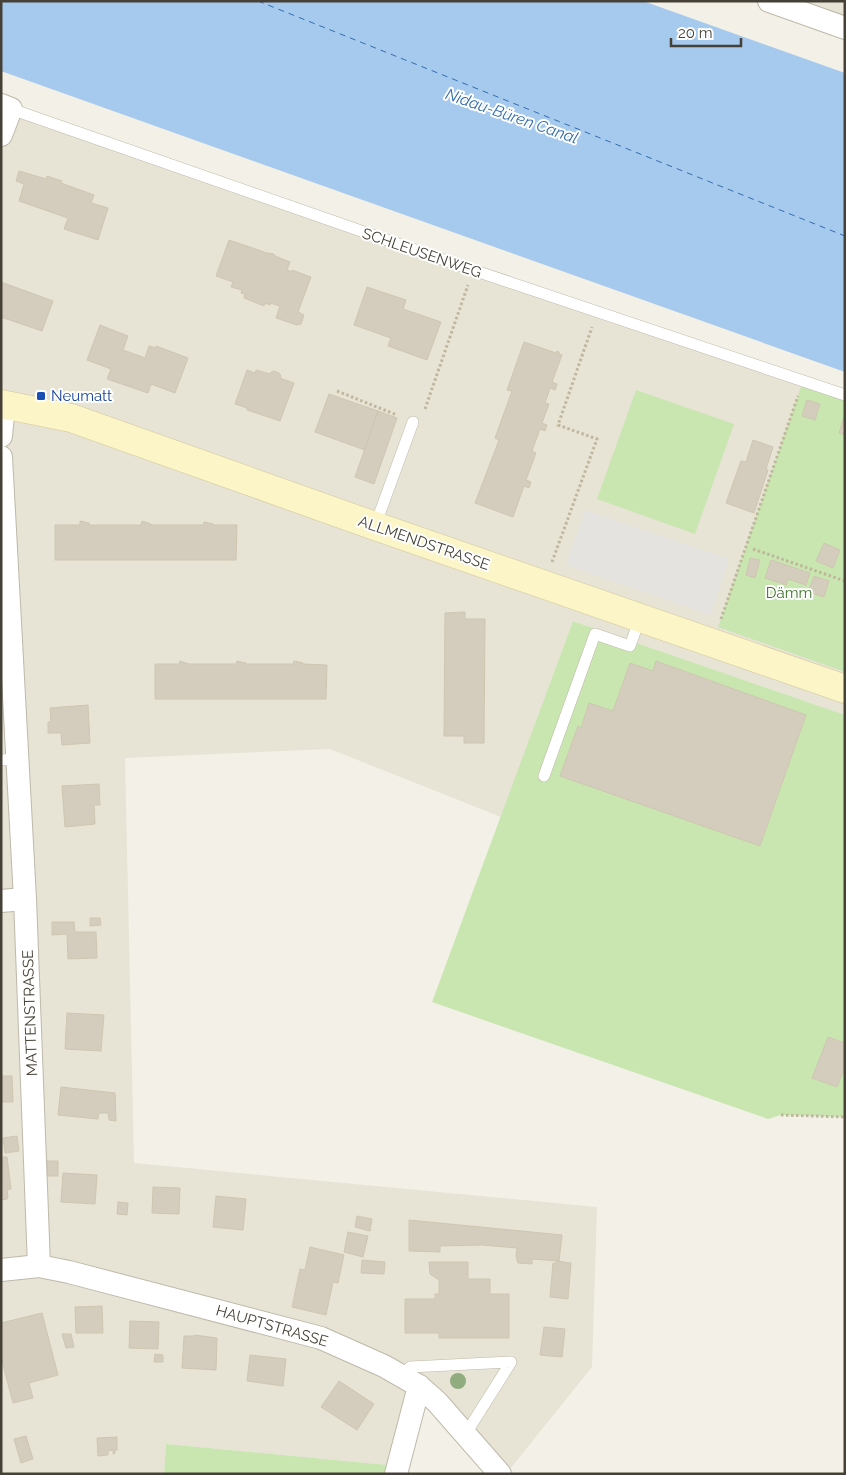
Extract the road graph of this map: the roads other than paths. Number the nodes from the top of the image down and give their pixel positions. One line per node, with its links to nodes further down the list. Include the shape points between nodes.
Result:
1 (769, 1): 2 (street)
2 (845, 28)
3 (6, 107): 4 (street); 5 (lane, SCHLEUSENWEG, via 473,270)
4 (1, 135)
5 (845, 395)
6 (3, 404): 8 (street); 10 (main road, ALLMENDSTRASSE, via 72,418)
7 (413, 422): 10 (lane)
8 (1, 436)
9 (1, 457): 13 (street, MATTENSTRASSE)
10 (375, 526): 11 (main road, ALLMENDSTRASSE)
11 (640, 618): 12 (main road, ALLMENDSTRASSE); 14 (lane, via 630,646 595,634)
12 (845, 689)
13 (9, 759): 15 (street, MATTENSTRASSE)
14 (544, 776)
15 (25, 899): 16 (street); 17 (street, MATTENSTRASSE)
16 (1, 901)
17 (39, 1266): 18 (street, HAUPTSTRASSE); 19 (street, HAUPTSTRASSE, via 321,1338)
18 (1, 1270)
19 (411, 1381): 20 (street, HAUPTSTRASSE, via 437,1402); 20 (lane, via 410,1367 512,1362); 21 (street)
20 (465, 1435): 22 (street, HAUPTSTRASSE)
21 (396, 1474)
22 (500, 1474)

